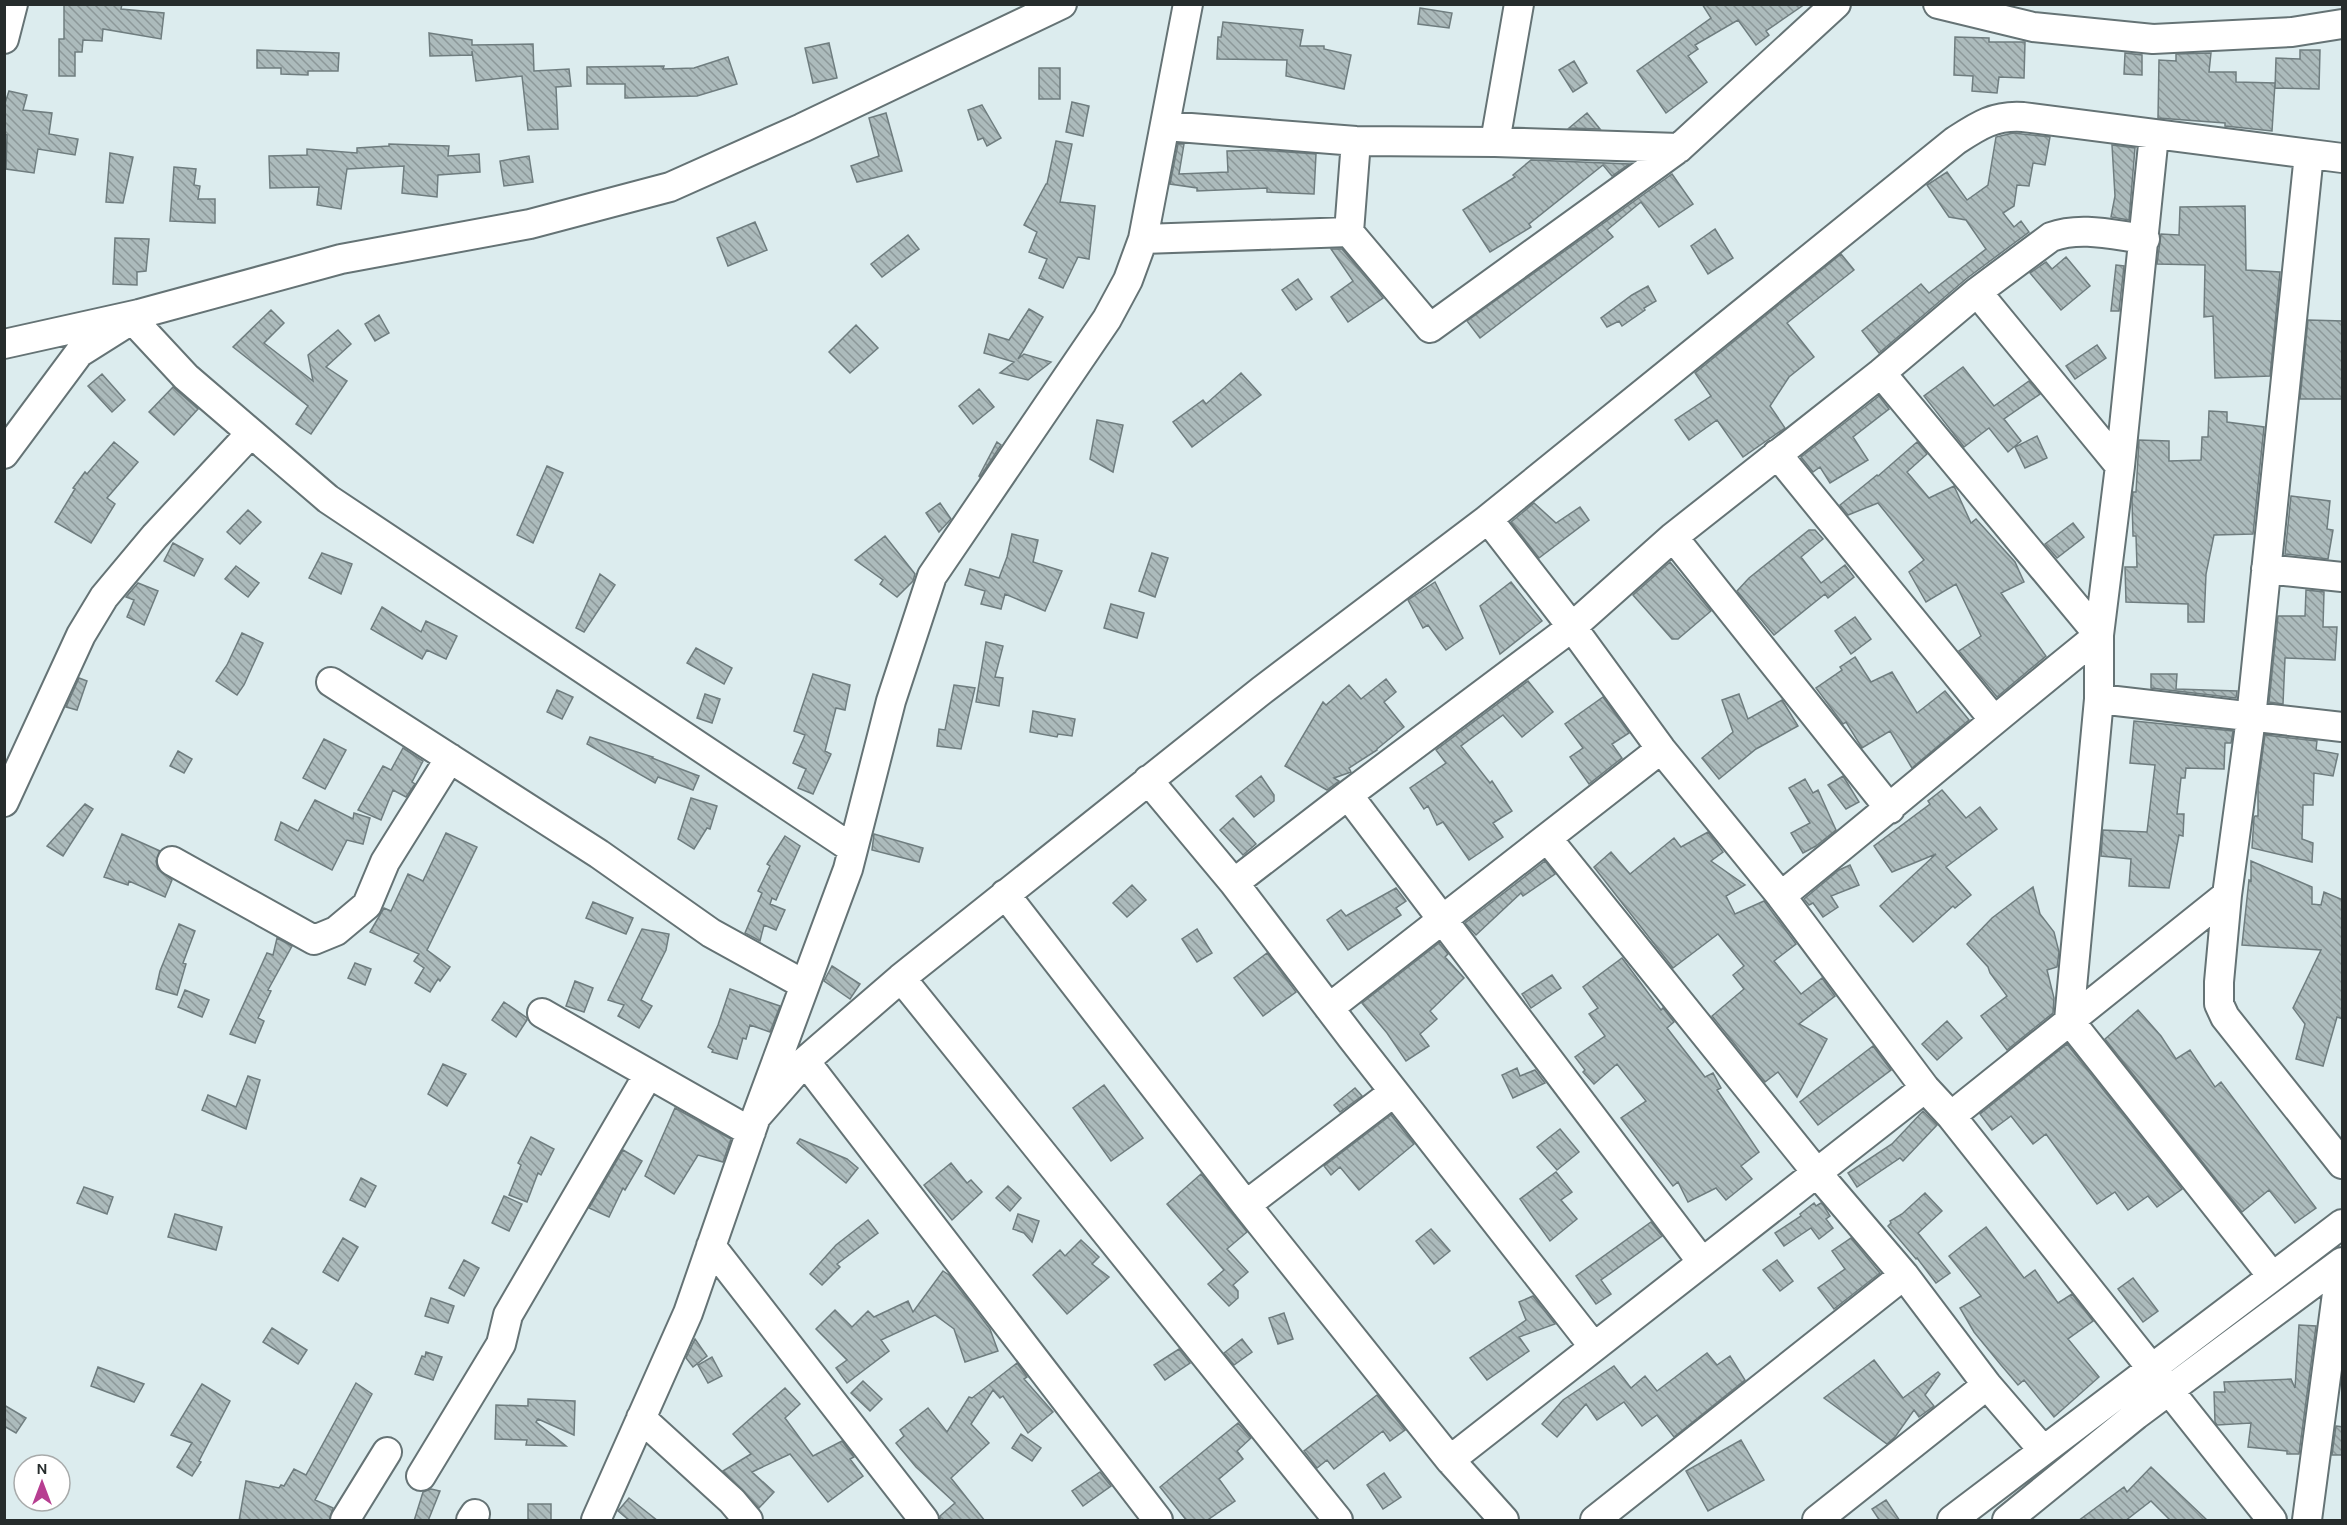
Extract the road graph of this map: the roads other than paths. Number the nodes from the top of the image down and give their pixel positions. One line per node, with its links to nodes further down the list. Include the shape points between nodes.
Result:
1 (14, 4): 8 (street)
2 (1062, 4): 20 (street, via 670,187 530,224 341,259)
3 (1188, 4): 9 (street)
4 (1519, 4): 12 (street)
5 (1836, 4): 13 (street)
6 (1938, 4): 7 (street, via 2033,27 2153,39 2292,32)
7 (2343, 24)
8 (4, 39)
9 (1165, 126): 11 (street); 17 (street)
10 (2154, 135): 14 (street); 18 (street); 27 (street, via 2014,116 1980,125 1955,141)
11 (1356, 141): 12 (street); 16 (street)
12 (1495, 142): 13 (street)
13 (1679, 147): 16 (street, via 1430,328)
14 (2308, 154): 15 (street); 29 (street)
15 (2343, 158)
16 (1349, 232): 17 (street)
17 (1143, 239): 45 (street, via 1128,280 1107,319 932,576 891,701)
18 (2145, 239): 19 (street, via 2081,230 2065,232 2050,237); 26 (street)
19 (1977, 292): 22 (street); 26 (street)
20 (136, 317): 21 (street); 23 (street, via 186,377); 24 (street, via 79,353)
21 (4, 344)
22 (1881, 373): 25 (street); 32 (street)
23 (251, 433): 42 (street, via 104,597 81,635); 45 (street, via 328,499)
24 (4, 454)
25 (1777, 454): 28 (street); 36 (street)
26 (2120, 466): 32 (street)
27 (1488, 519): 31 (street); 40 (street, via 1358,615)
28 (1673, 537): 31 (street); 43 (street)
29 (2266, 569): 30 (street); 35 (street)
30 (2343, 577)
31 (1572, 627): 38 (street); 41 (street)
32 (2099, 635): 34 (street); 36 (street)
33 (331, 682): 39 (street)
34 (2099, 699): 35 (street); 56 (street)
35 (2251, 718): 37 (street); 49 (street)
36 (1994, 720): 43 (street)
37 (2343, 727)
38 (1661, 749): 44 (street); 50 (street)
39 (450, 758): 46 (street, via 385,862 367,905 336,931 314,940); 53 (street, via 711,933)
40 (1148, 780): 47 (street); 48 (street)
41 (1348, 795): 47 (street); 51 (street)
42 (4, 802)
43 (1890, 808): 50 (street)
44 (1547, 838): 51 (street); 64 (street)
45 (853, 849): 53 (street)
46 (172, 861)
47 (1234, 883): 54 (street)
48 (1005, 894): 52 (street); 65 (street)
49 (2227, 895): 56 (street); 63 (street, via 2219,1004 2225,1017)
50 (1781, 896): 59 (street)
51 (1443, 920): 54 (street); 68 (street)
52 (901, 978): 57 (street); 86 (street)
53 (806, 985): 62 (street)
54 (1329, 1008): 60 (street)
55 (542, 1013): 58 (street)
56 (2069, 1020): 61 (street); 71 (street)
57 (805, 1061): 62 (street); 85 (street)
58 (648, 1075): 62 (street); 80 (street, via 508,1315 501,1344)
59 (1925, 1088): 61 (street); 64 (street)
60 (1394, 1092): 65 (street); 72 (street)
61 (1951, 1116): 73 (street)
62 (754, 1124): 67 (street)
63 (2343, 1164)
64 (1817, 1173): 68 (street); 70 (street)
65 (1246, 1205): 79 (street)
66 (2343, 1224): 71 (street)
67 (711, 1246): 76 (street, via 688,1313); 84 (street)
68 (1702, 1262): 72 (street)
69 (2342, 1262): 75 (street); 93 (street)
70 (1904, 1275): 74 (street); 88 (street)
71 (2272, 1276): 73 (street)
72 (1594, 1347): 79 (street)
73 (2152, 1367): 75 (street); 77 (street)
74 (1987, 1385): 77 (street); 89 (street)
75 (2170, 1390): 91 (street); 92 (street)
76 (641, 1418): 82 (street); 83 (street, via 732,1501)
77 (2043, 1450): 90 (street)
78 (387, 1452): 81 (street)
79 (1450, 1460): 87 (street)
80 (421, 1476)
81 (345, 1521)
82 (596, 1521)
83 (748, 1521)
84 (924, 1521)
85 (1158, 1521)
86 (1338, 1521)
87 (1504, 1521)
88 (1595, 1521)
89 (1817, 1521)
90 (1952, 1521)
91 (2007, 1521)
92 (2272, 1521)
93 (2307, 1521)

